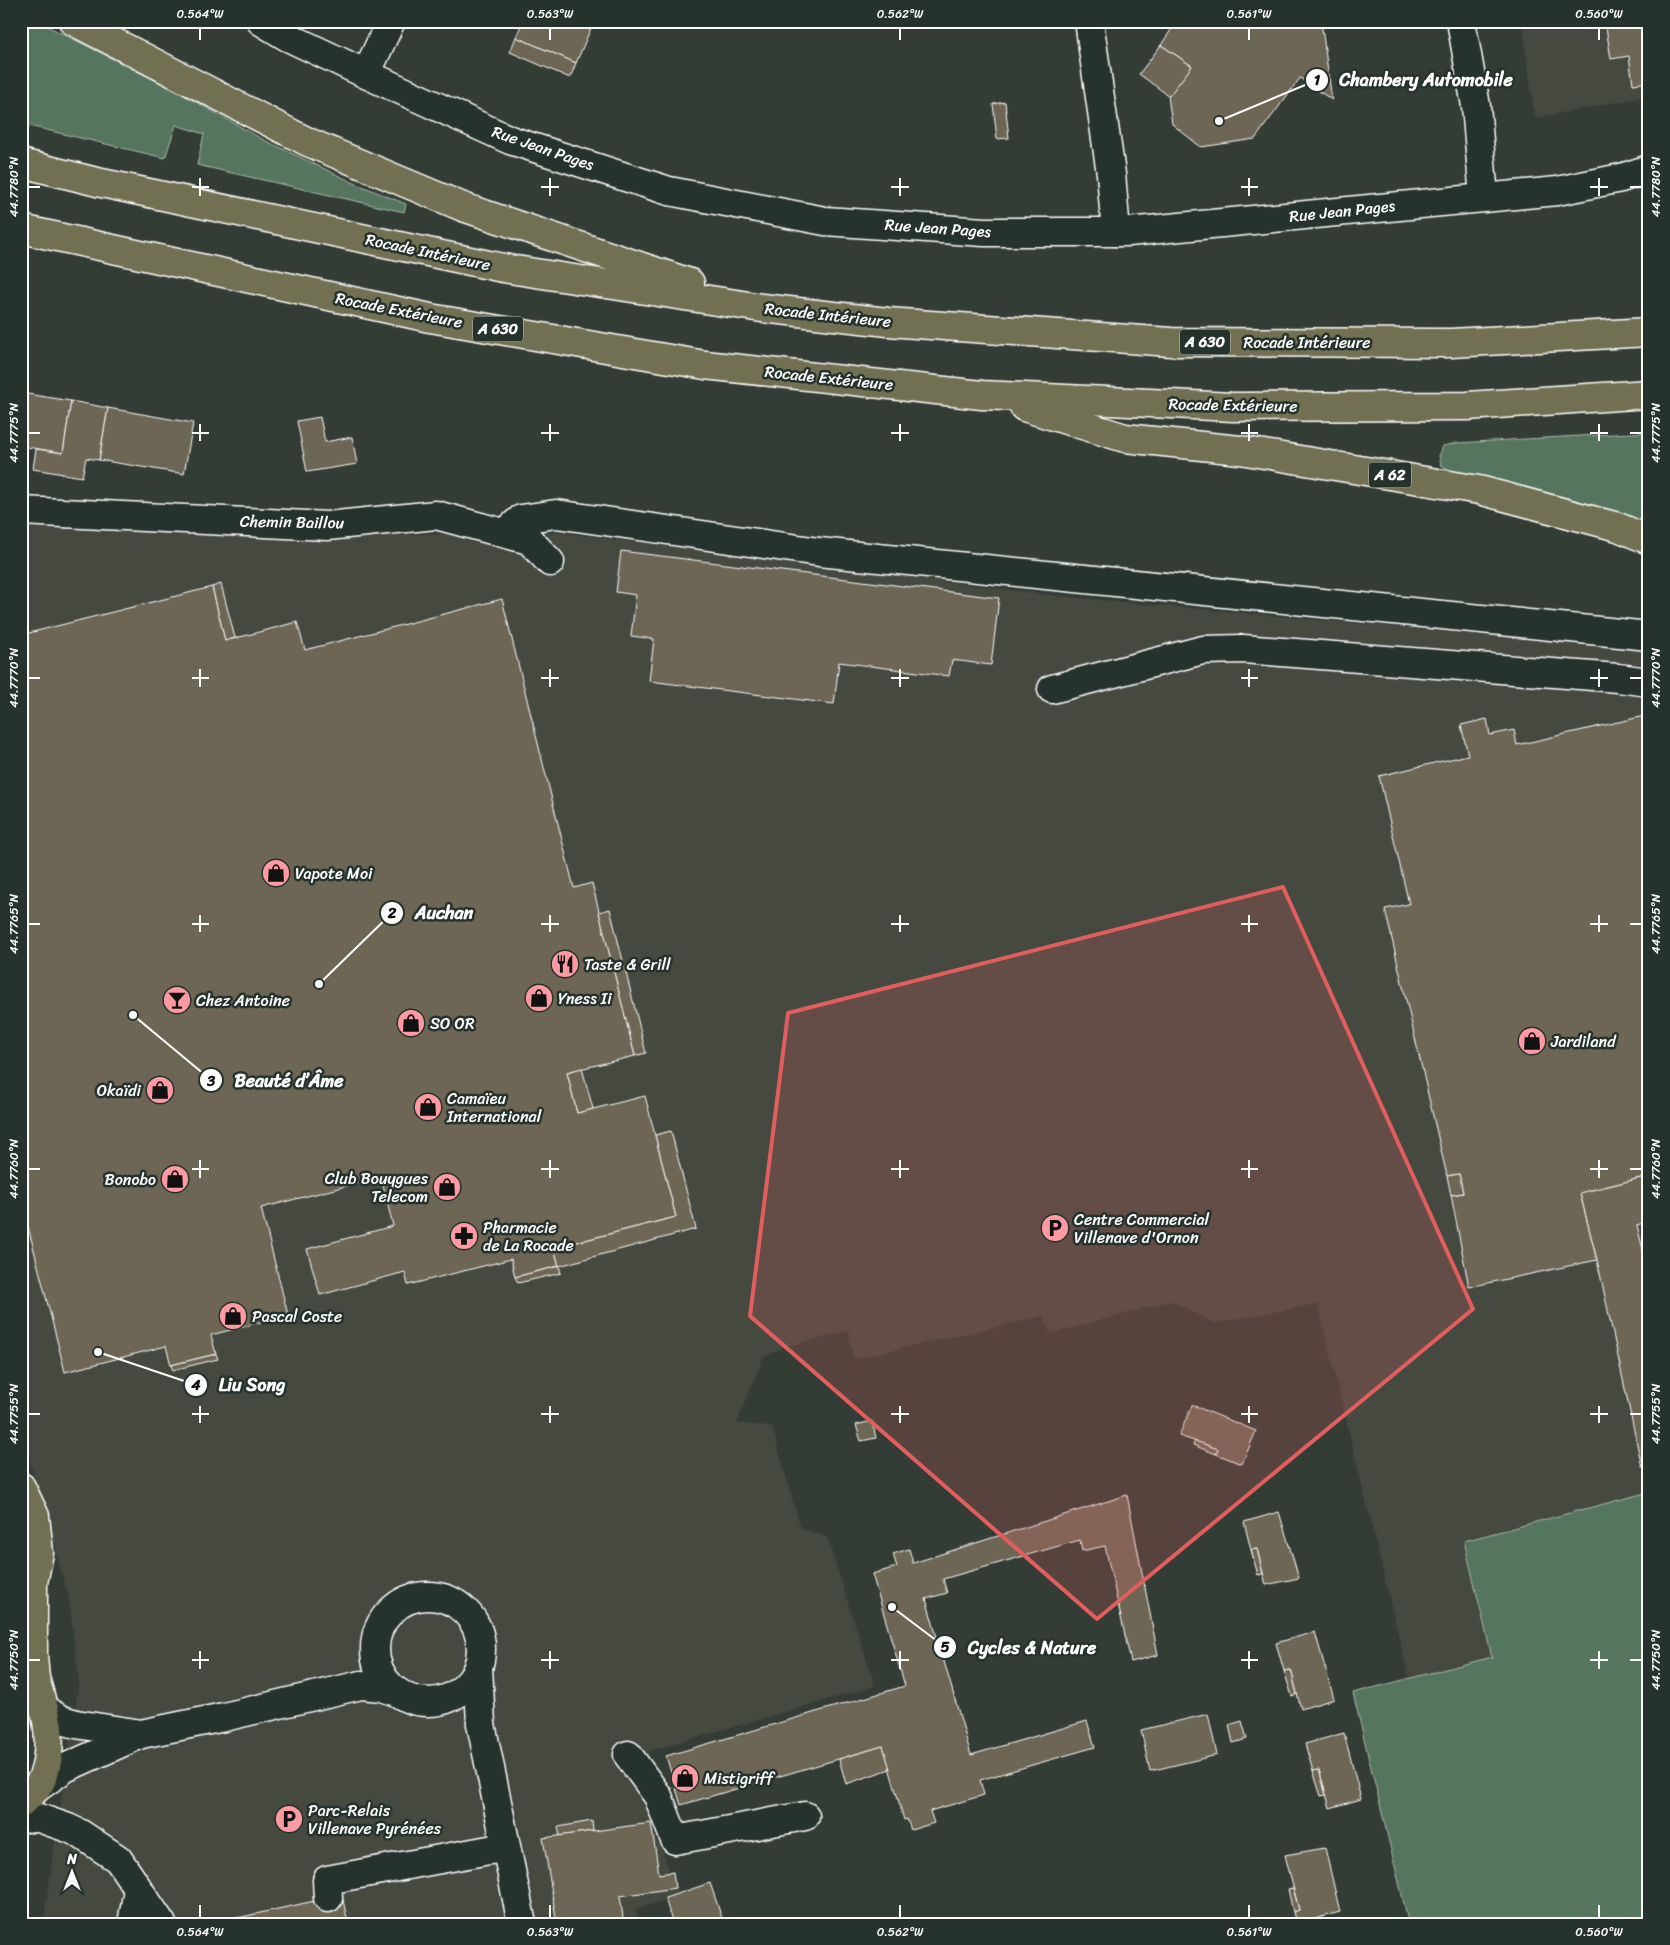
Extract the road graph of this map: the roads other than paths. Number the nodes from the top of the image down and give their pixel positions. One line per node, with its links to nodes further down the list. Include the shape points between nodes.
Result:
1 (73, 21): 13 (main road, via 308,142 444,199)
2 (261, 21): 6 (street, Rue Jean Pages)
3 (391, 21): 7 (street)
4 (1089, 21): 12 (street)
5 (1461, 21): 10 (street, via 1476,106)
6 (289, 29): 7 (street, Rue Jean Pages)
7 (366, 74): 12 (street, Rue Jean Pages, via 510,140 669,191 825,220 984,232)
8 (21, 163): 13 (main road, Rocade Intérieure / A 630, via 502,268)
9 (1649, 169): 10 (street, Rue Jean Pages, via 1558,191)
10 (1484, 198): 12 (street, Rue Jean Pages)
11 (21, 229): 16 (main road, Rocade Extérieure / A 630, via 430,318 705,365)
12 (1116, 232)
13 (762, 308): 14 (main road, Rocade Intérieure / A 630, via 888,322 1171,342 1451,343)
14 (1649, 332)
15 (1649, 394): 16 (main road, Rocade Extérieure / A 630, via 1467,406 1233,407)
16 (982, 395): 19 (main road, A 62, via 1125,438 1240,450 1479,490 1618,527)
17 (21, 511): 18 (street, Chemin Baillou, via 327,526 436,515)
18 (505, 533): 20 (street, Chemin Baillou, via 529,540); 21 (street, via 521,519 556,514 819,552)
19 (1649, 540)
20 (550, 562)
21 (1649, 636)
22 (1649, 682): 23 (street, via 1243,649 1203,650)
23 (1052, 689)
24 (21, 1488): 25 (main road, via 35,1516 38,1553)
25 (27, 1590): 32 (main road, via 35,1678)
26 (375, 1652): 27 (street, via 377,1635 384,1619 396,1606 412,1598 441,1597 455,1603 475,1623 482,1652); 29 (street); 30 (street, via 378,1668)
27 (478, 1667): 31 (street, via 460,1692); 33 (street)
28 (21, 1673): 32 (main road)
29 (361, 1685): 30 (street); 34 (street)
30 (399, 1693): 31 (street, via 414,1700)
31 (446, 1699): 33 (street)
32 (43, 1705): 34 (street, via 62,1720); 36 (main road, via 49,1743 46,1766)
33 (481, 1724): 39 (street)
34 (141, 1734): 36 (street, via 65,1768)
35 (628, 1755): 37 (street, via 658,1796 675,1840)
36 (30, 1795)
37 (805, 1816)
38 (21, 1818): 40 (street, via 39,1818 79,1833 118,1859)
39 (506, 1849): 41 (street, via 327,1880); 45 (street)
40 (138, 1889): 42 (street); 43 (street); 44 (street)
41 (328, 1898)
42 (132, 1924)
43 (145, 1924)
44 (162, 1924)
45 (522, 1924)

